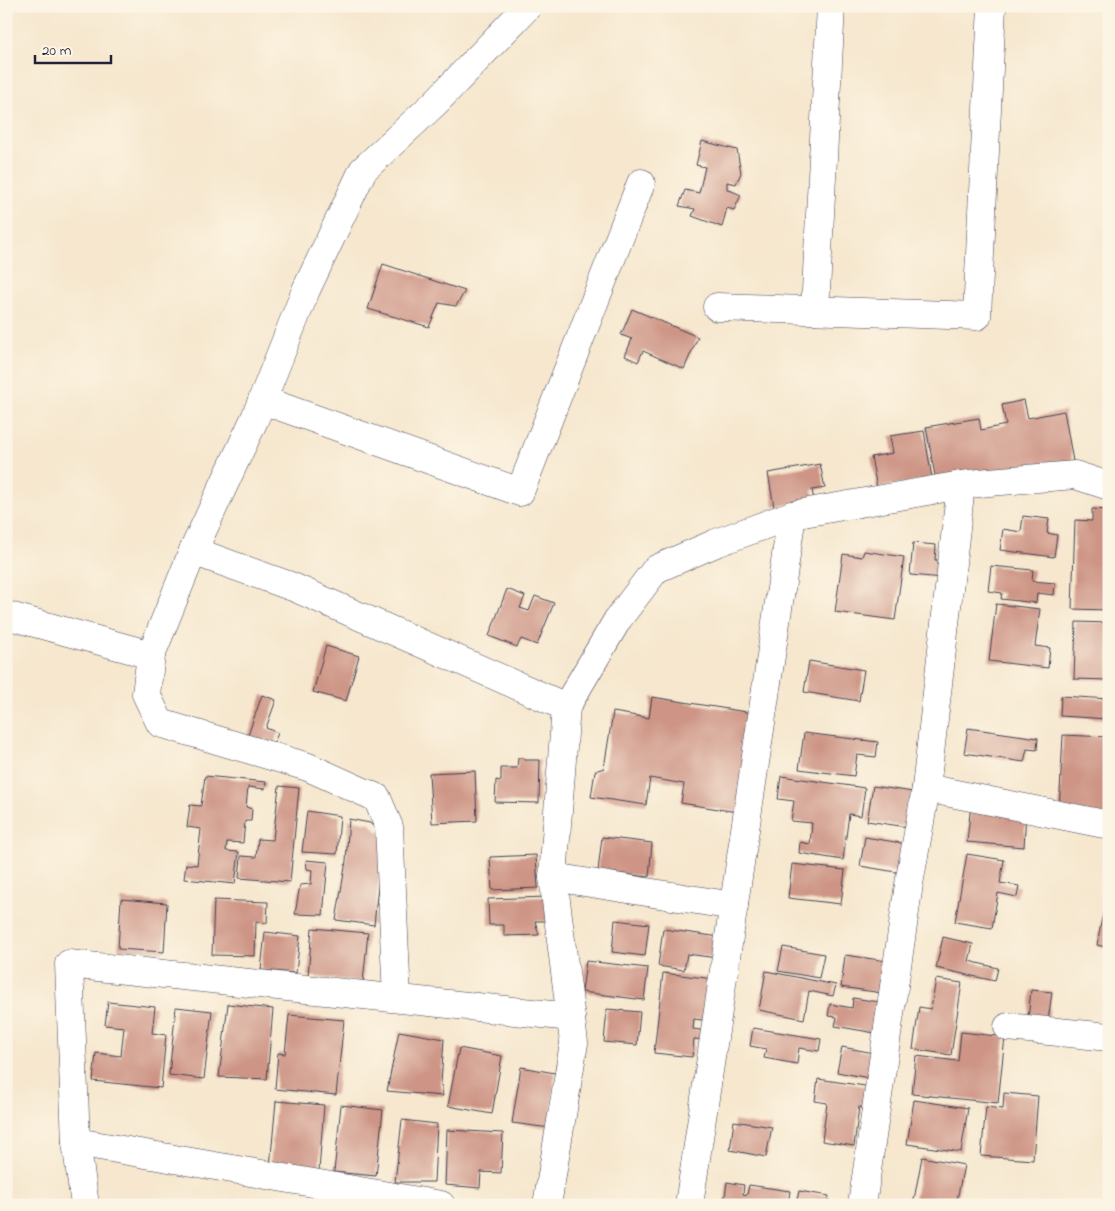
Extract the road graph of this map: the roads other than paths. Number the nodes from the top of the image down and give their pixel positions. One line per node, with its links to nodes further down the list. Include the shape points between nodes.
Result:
1 (528, 6): 7 (street, via 435,103 363,170 306,290)
2 (831, 6): 6 (street)
3 (992, 6): 6 (street, via 977,316)
4 (641, 183): 7 (street, via 520,492)
5 (717, 306): 6 (street)
6 (815, 310)
7 (262, 400): 11 (street)
8 (961, 485): 9 (street, via 1075,474); 10 (street); 15 (street)
9 (1109, 486)
10 (792, 515): 14 (street, via 656,569 618,620); 18 (street)
11 (194, 551): 13 (street); 14 (street, via 293,587)
12 (6, 615): 13 (street)
13 (151, 655): 19 (street, via 146,694 160,723 308,767 377,798 389,827)
14 (566, 707): 17 (street)
15 (926, 788): 16 (street); 28 (street, via 907,894)
16 (1109, 825)
17 (553, 877): 18 (street); 20 (street)
18 (734, 906): 27 (street)
19 (397, 998): 20 (street); 23 (street, via 69,964)
20 (571, 1017): 26 (street, via 574,1043)
21 (1008, 1028): 22 (street)
22 (1109, 1037)
23 (76, 1142): 24 (street); 25 (street)
24 (85, 1205)
25 (441, 1205)
26 (546, 1205)
27 (689, 1205)
28 (862, 1205)

